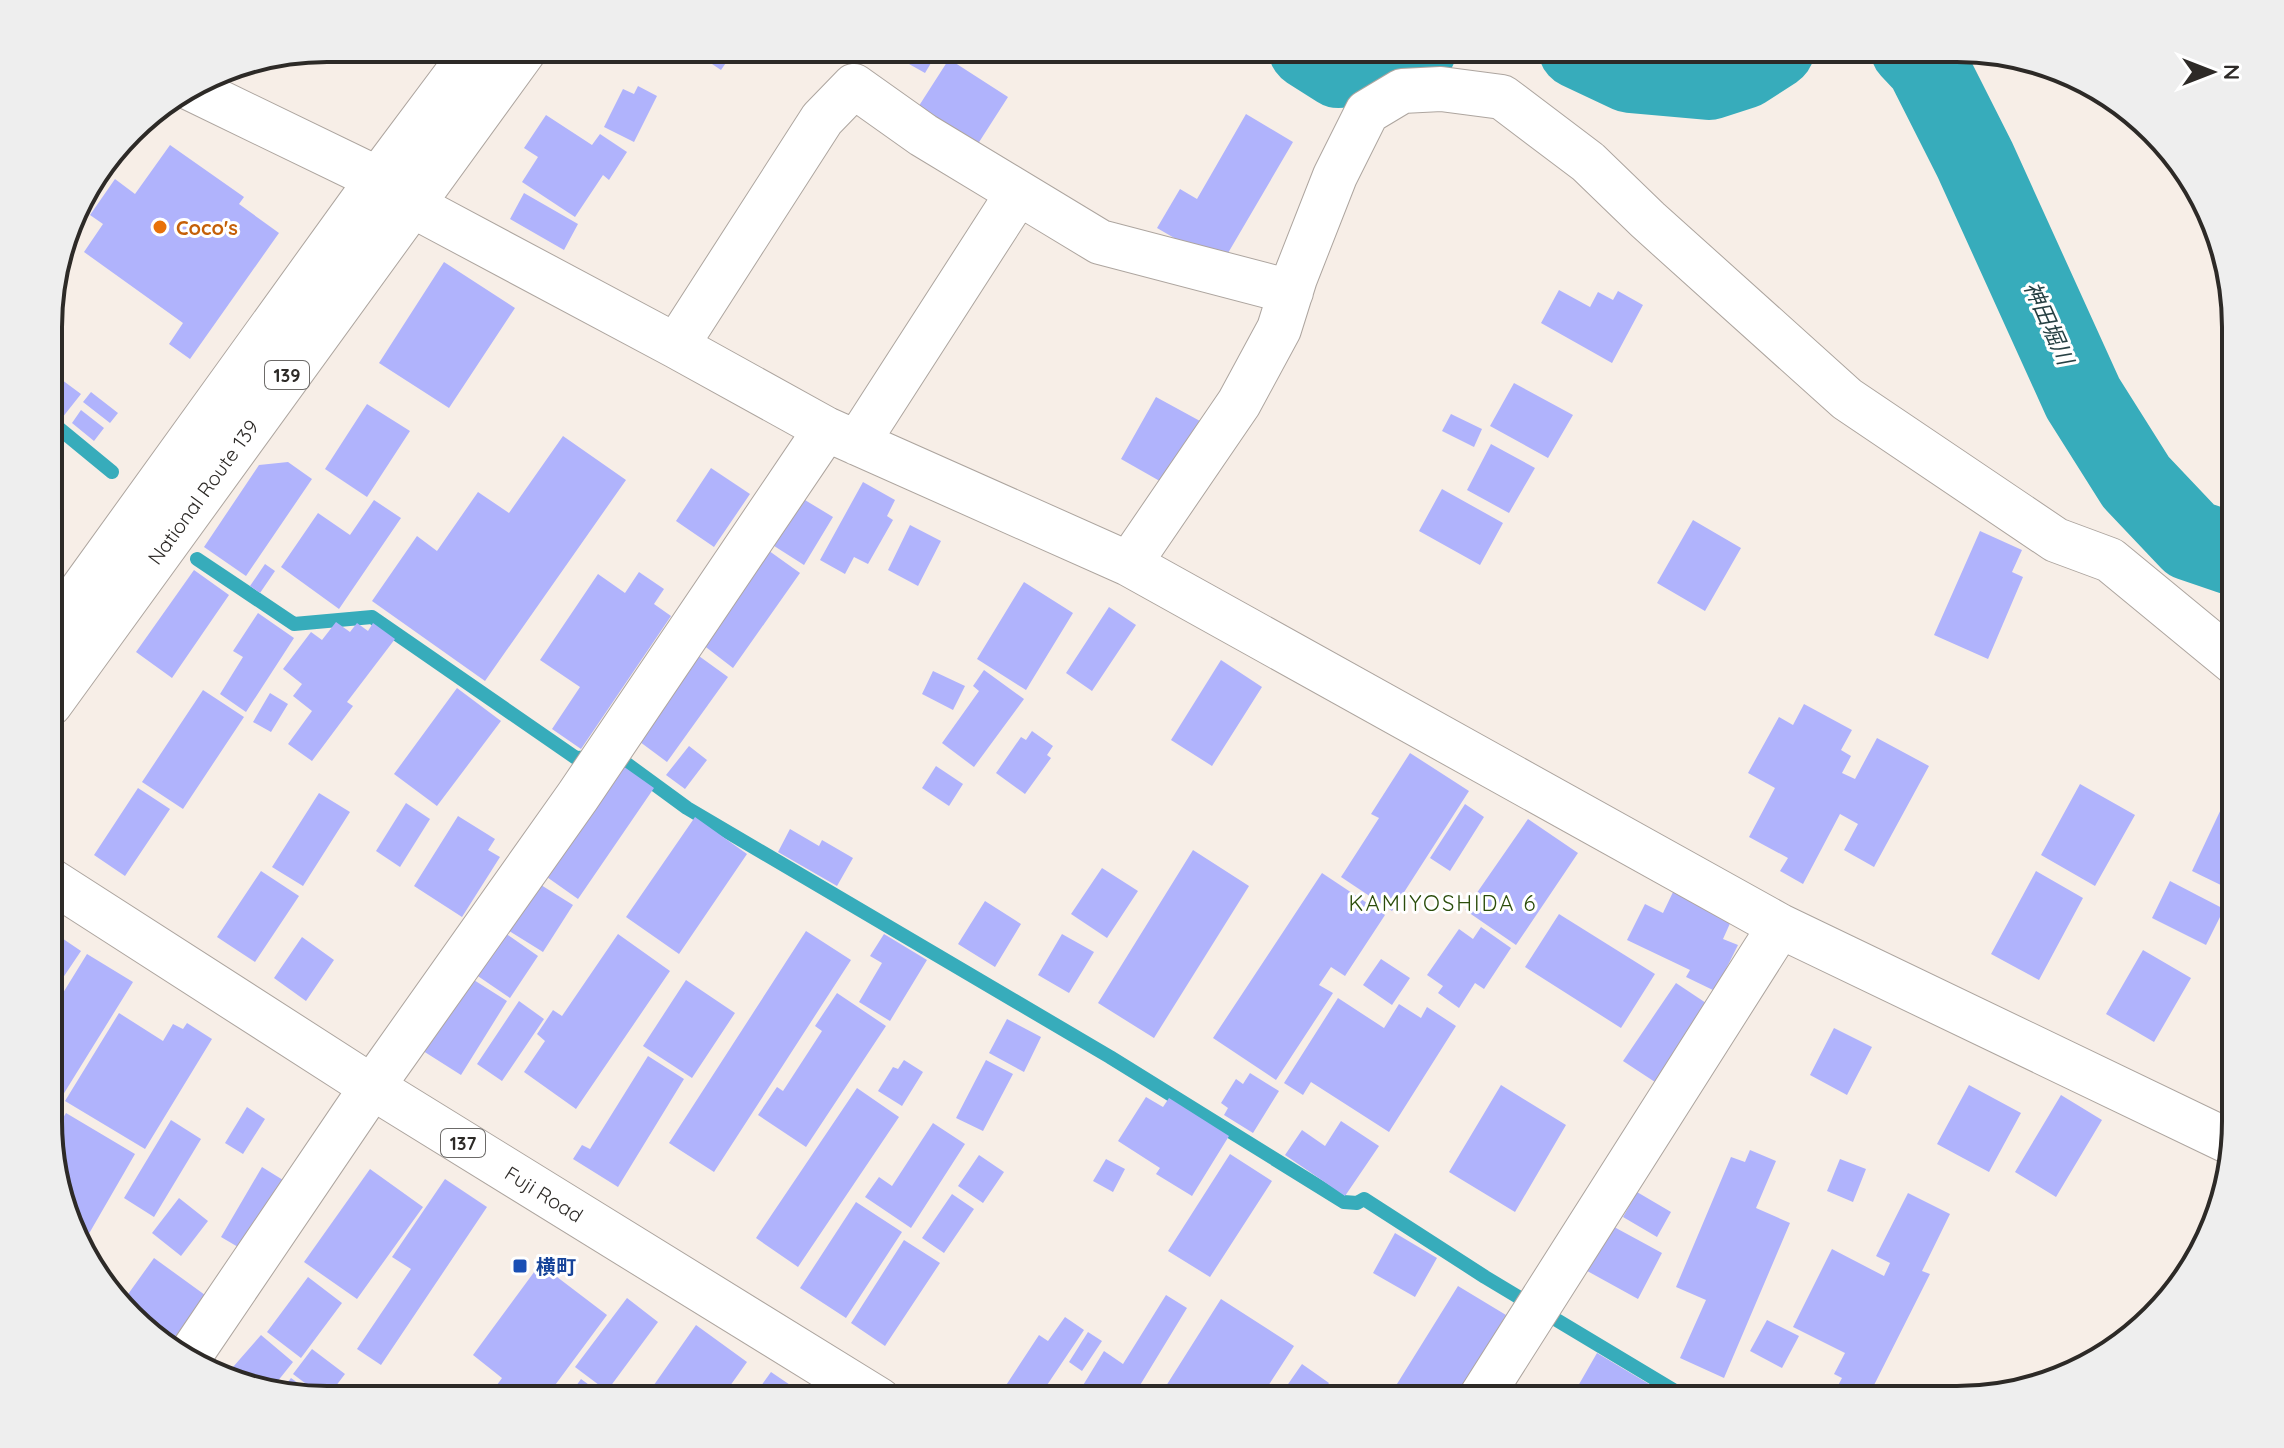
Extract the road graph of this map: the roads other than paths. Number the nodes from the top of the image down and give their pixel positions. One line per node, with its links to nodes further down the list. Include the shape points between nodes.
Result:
1 (468, 62): 4 (main road, National Route 139 / 139)
2 (513, 62): 4 (main road, National Route 139 / 139)
3 (201, 94): 4 (main road)
4 (394, 192): 7 (main road); 10 (main road, National Route 139 / 139); 12 (main road, National Route 139 / 139)
5 (1018, 193): 6 (main road, via 1100,242); 7 (main road, via 854,86 822,119); 8 (main road)
6 (1291, 292): 9 (main road, via 1279,329 1239,403); 11 (main road, via 1335,176 1367,112 1402,91 1441,89 1502,97 1588,162 1847,399 2056,540 2110,560)
7 (676, 346): 8 (main road)
8 (842, 436): 9 (main road); 15 (main road)
9 (1129, 564): 14 (main road)
10 (62, 619)
11 (2221, 651)
12 (62, 686)
13 (62, 888): 15 (main road, Fuji Road / 137)
14 (1780, 926): 16 (main road); 18 (main road)
15 (372, 1087): 17 (main road); 19 (main road, Fuji Road / 137)
16 (2221, 1138)
17 (194, 1349)
18 (1488, 1385)
19 (856, 1386)

